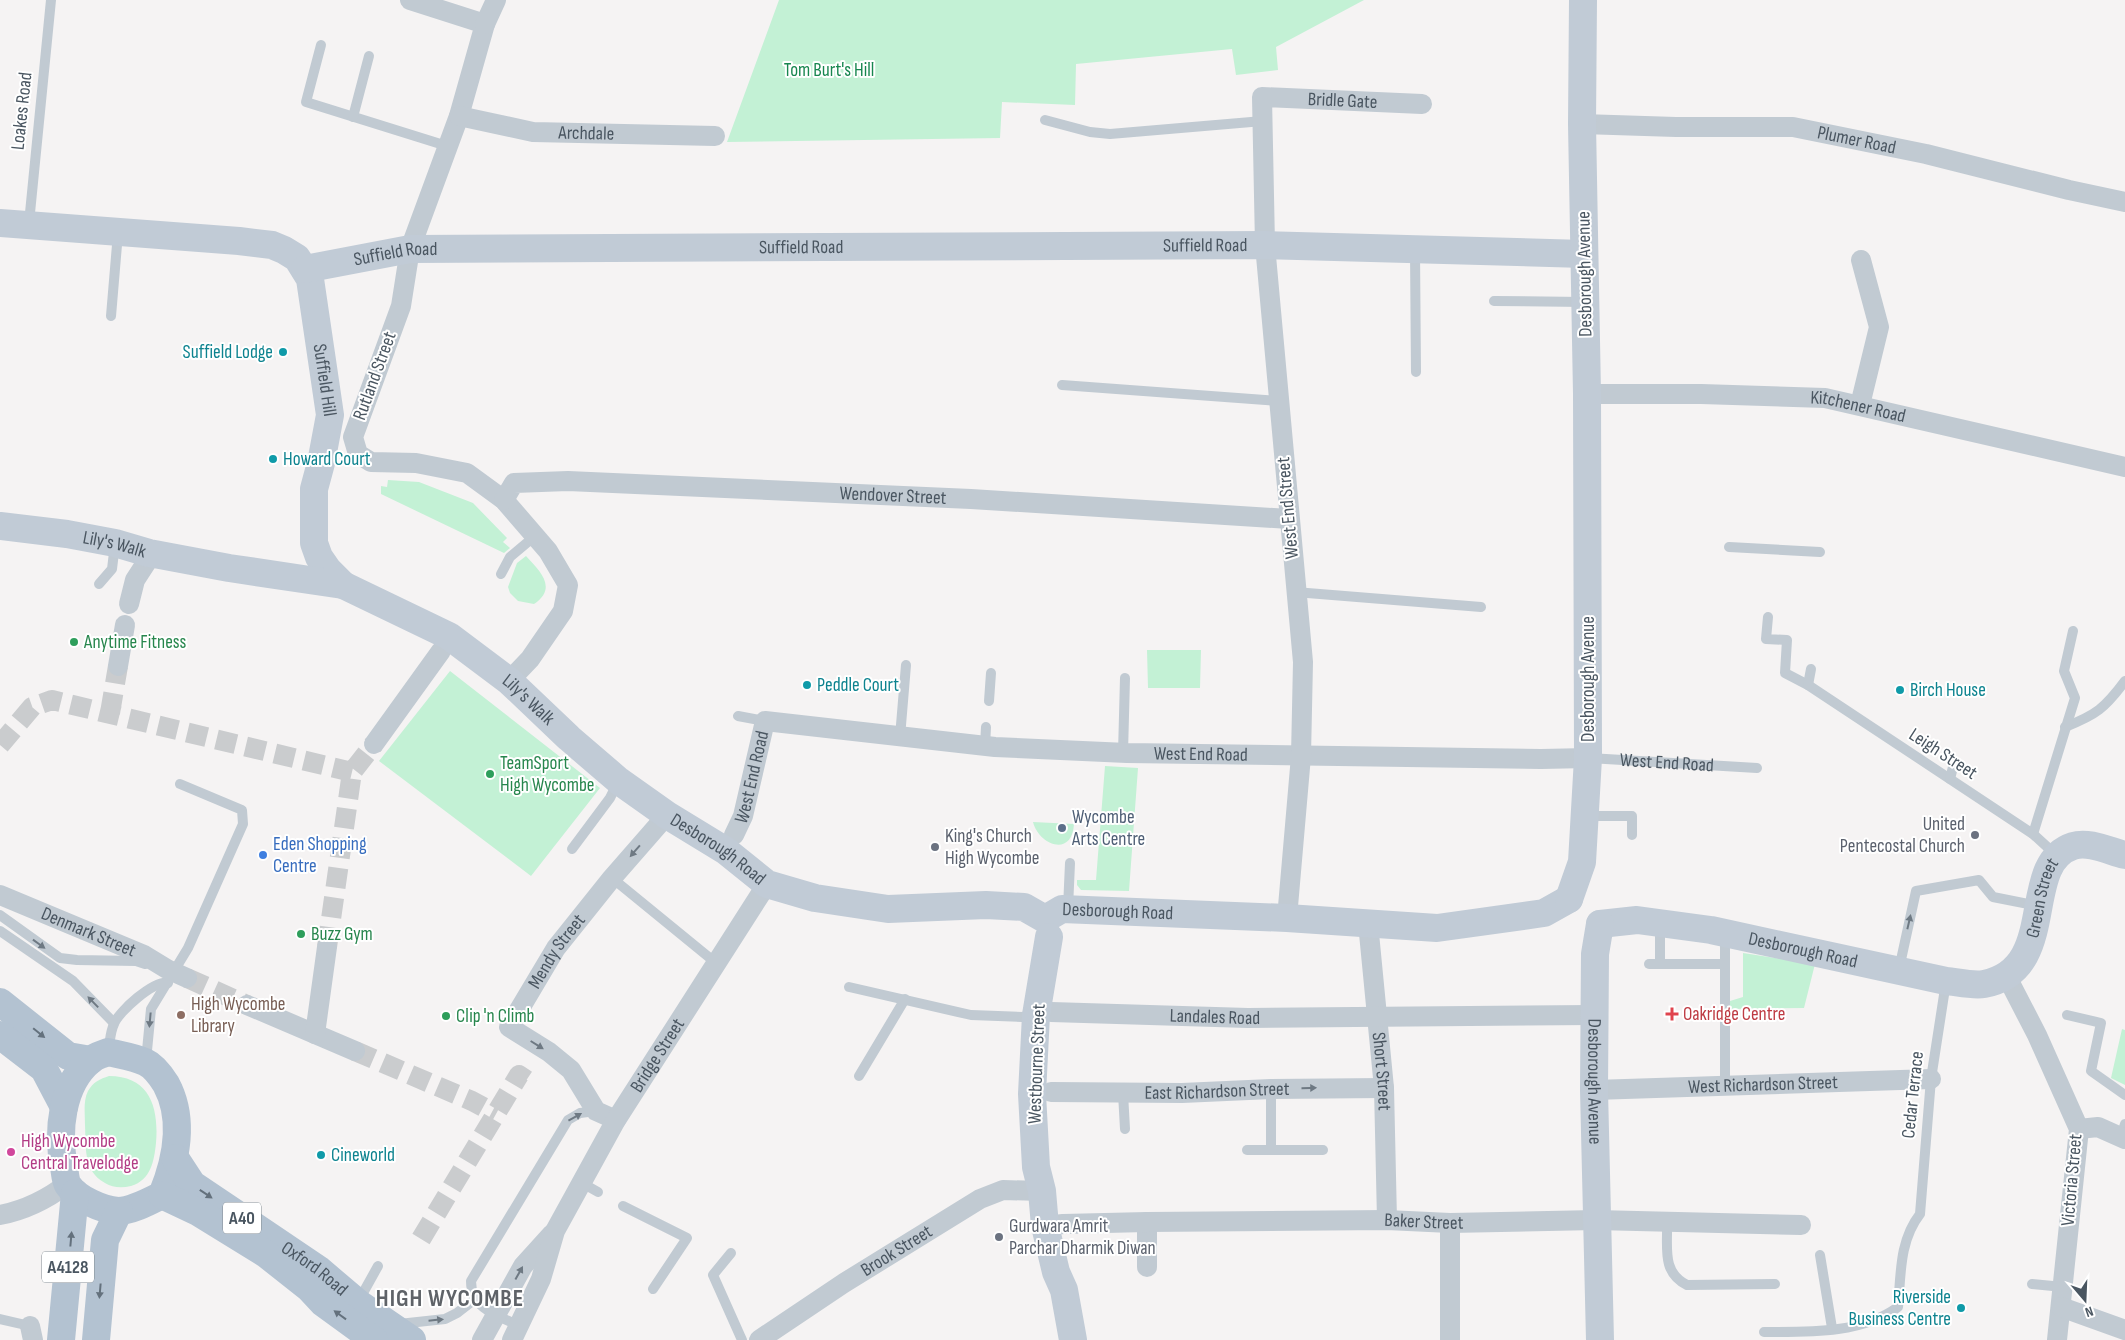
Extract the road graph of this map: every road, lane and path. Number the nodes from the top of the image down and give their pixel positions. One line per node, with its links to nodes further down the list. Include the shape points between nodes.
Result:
1 (51, 0): 19 (lane, Loakes Road)
2 (410, 0): 5 (street)
3 (496, 0): 5 (street, Rutland Street)
4 (1583, 0): 14 (street, Desborough Avenue)
5 (485, 24): 10 (street, Rutland Street)
6 (321, 45): 11 (lane, via 306,102)
7 (369, 56): 11 (lane)
8 (1262, 97): 9 (street, Bridle Gate); 13 (street, West End Street)
9 (1422, 104)
10 (459, 116): 15 (street, Archdale, via 533,132); 16 (street, Rutland Street)
11 (353, 117): 16 (lane)
12 (1045, 120): 13 (lane, via 1110,134)
13 (1263, 121): 21 (street, West End Street)
14 (1582, 124): 17 (street, Plumer Road, via 1793,127 1926,154); 24 (street, Desborough Avenue)
15 (715, 136)
16 (448, 146): 22 (street, Rutland Street)
17 (2125, 202)
18 (0, 223): 19 (street)
19 (29, 226): 20 (street)
20 (118, 232): 26 (street, via 272,246 297,258); 29 (lane)
21 (1265, 245): 22 (street, Suffield Road); 23 (street, Suffield Road); 33 (street, West End Street)
22 (410, 250): 26 (street, Suffield Road); 37 (street, Rutland Street, via 401,306 353,437 358,454 371,462 416,463 467,473)
23 (1415, 250): 24 (street, Suffield Road); 30 (lane)
24 (1584, 254): 28 (street, Desborough Avenue)
25 (1861, 260): 34 (street, via 1879,327)
26 (305, 269): 36 (street, Suffield Hill, via 310,279 330,415)
27 (1494, 301): 28 (lane)
28 (1585, 302): 32 (street, Desborough Avenue)
29 (111, 316)
30 (1416, 372)
31 (1062, 385): 33 (lane)
32 (1587, 394): 34 (street, Kitchener Road, via 1825,398); 74 (street, Desborough Avenue)
33 (1278, 401): 38 (street, West End Street)
34 (1860, 405): 35 (street, Kitchener Road)
35 (2125, 467)
36 (314, 489): 44 (street, Suffield Hill, via 314,543); 48 (street, Suffield Hill, via 326,559)
37 (504, 500): 38 (street, Wendover Street, via 514,483 568,481 972,499); 40 (street, Rutland Street)
38 (1290, 519): 50 (street, West End Street)
39 (0, 526): 41 (street, Lily's Walk)
40 (535, 536): 47 (lane, via 510,557); 61 (street, Rutland Street, via 568,585 563,611 530,659)
41 (115, 542): 46 (street, Lily's Walk, via 149,553); 49 (lane, via 112,569)
42 (1729, 547): 43 (lane)
43 (1820, 552)
44 (319, 557): 46 (street, Lily's Walk, via 304,569); 48 (street, Suffield Hill, via 328,570)
45 (146, 563): 51 (street, via 135,580)
46 (229, 568): 48 (street, Lily's Walk)
47 (502, 574)
48 (346, 581): 61 (street, Lily's Walk, via 454,628)
49 (98, 584)
50 (1295, 592): 52 (lane); 73 (street, West End Street, via 1303,662)
51 (129, 604)
52 (1481, 607)
53 (1768, 617): 64 (lane, Leigh Street, via 1766,639 1787,640 1785,673)
54 (125, 625): 57 (street)
55 (2073, 631): 68 (lane, via 2064,671 2074,698)
56 (441, 652): 71 (street)
57 (118, 666)
58 (906, 666): 69 (lane)
59 (1811, 669): 64 (lane)
60 (991, 673): 65 (lane)
61 (513, 676): 70 (street, Lily's Walk)
62 (1124, 678): 72 (lane)
63 (2125, 682): 68 (lane, via 2109,704)
64 (1808, 685): 77 (lane, Leigh Street)
65 (989, 701)
66 (738, 716): 67 (lane)
67 (765, 721): 69 (street, West End Road); 83 (street, West End Road, via 744,816)
68 (2065, 727): 82 (lane)
69 (900, 736): 72 (street, West End Road, via 986,736)
70 (569, 738): 78 (street, Desborough Road)
71 (374, 744)
72 (1123, 753): 73 (street, West End Road)
73 (1301, 756): 74 (street, West End Road); 95 (street, West End Street)
74 (1588, 758): 76 (lane, West End Road); 81 (street, Desborough Avenue)
75 (1954, 762): 77 (lane)
76 (1758, 768)
77 (1950, 779): 82 (lane, Leigh Street)
78 (619, 780): 80 (street, Desborough Road); 85 (lane, via 610,798)
79 (180, 784): 109 (lane, via 242,810 243,824)
80 (667, 814): 89 (street, Mendy Street, one-way to 89); 90 (street, Desborough Road, via 726,851)
81 (1584, 816): 84 (lane, via 1632,816); 92 (street, Desborough Avenue, via 1582,862)
82 (2033, 834): 86 (lane, Leigh Street)
83 (734, 835)
84 (1632, 835)
85 (572, 849)
86 (2056, 855): 87 (street, Green Street, via 2074,846 2094,846); 93 (street, Green Street, via 2047,870)
87 (2125, 855)
88 (1070, 863): 96 (lane)
89 (612, 878): 103 (lane); 135 (street, Mendy Street, one-way to 135, via 556,948 509,1027 571,1070)
90 (767, 884): 96 (street, Desborough Road, via 815,898 888,910 986,905 1024,907); 103 (street, Bridge Street)
91 (0, 895): 109 (street, Denmark Street, via 144,955)
92 (1569, 899): 97 (street, Desborough Road, via 1544,913 1437,928); 99 (street)
93 (2039, 907): 107 (lane, one-way to 93, via 1916,891 1979,880 1993,897); 108 (street, Green Street, via 2032,940 2022,961)
94 (0, 915): 109 (lane, one-way to 109, via 60,958 136,961)
95 (1288, 918): 96 (street, Desborough Road); 97 (street, Desborough Road)
96 (1054, 922): 115 (street, Westbourne Street)
97 (1368, 923): 118 (street, Short Street)
98 (1660, 923): 99 (street, Desborough Road, via 1637,920); 101 (street, Desborough Road); 105 (lane)
99 (1600, 924): 116 (street, Desborough Avenue, via 1595,954)
100 (0, 931): 119 (lane, one-way to 100, via 73,981)
101 (1725, 933): 106 (lane); 107 (street, Desborough Road)
102 (328, 947): 120 (street)
103 (716, 963): 136 (street, Bridge Street)
104 (1649, 964): 105 (lane)
105 (1660, 964): 106 (lane)
106 (1725, 964): 127 (lane)
107 (1899, 970): 110 (street, Desborough Road)
108 (2006, 975): 110 (street, Desborough Road, via 1983,984); 138 (street, Victoria Street)
109 (174, 979): 119 (lane, via 155,985 125,1009); 124 (lane, one-way to 124, via 151,1009)
110 (1946, 980): 126 (lane, Cedar Terrace)
111 (849, 987): 112 (lane)
112 (905, 999): 115 (lane, via 970,1015 1022,1017); 125 (lane)
113 (1, 1002): 123 (main road, one-way to 123, via 68,1056)
114 (248, 1005): 120 (street)
115 (1043, 1014): 118 (street, Landales Road, via 1248,1018); 131 (street, Westbourne Street); 145 (street, Westbourne Street, via 1032,1094 1036,1167)
116 (1594, 1015): 118 (street, Landales Road); 130 (street, Desborough Avenue)
117 (2067, 1015): 133 (lane, via 2101,1023 2091,1071)
118 (1378, 1016): 128 (street, Short Street)
119 (114, 1023): 123 (lane)
120 (315, 1034): 122 (street)
121 (0, 1035): 134 (main road, via 44,1069)
122 (355, 1051)
123 (100, 1056): 124 (main road); 134 (main road, via 72,1082)
124 (146, 1062): 143 (main road, via 161,1075 173,1096 177,1133)
125 (858, 1076)
126 (1930, 1078): 127 (street, West Richardson Street); 172 (lane, Cedar Terrace, via 1920,1214 1904,1245 1898,1307 1884,1317)
127 (1725, 1085): 130 (street, West Richardson Street)
128 (1384, 1088): 129 (street, East Richardson Street, one-way to 128); 150 (street, Short Street)
129 (1271, 1089): 132 (street, East Richardson Street); 141 (lane)
130 (1594, 1090): 151 (street, Desborough Avenue)
131 (1051, 1092): 132 (street, East Richardson Street); 145 (street, Westbourne Street, via 1047,1168)
132 (1130, 1093): 137 (lane)
133 (2125, 1095)
134 (64, 1107): 144 (main road, via 60,1146)
135 (596, 1111): 136 (street); 167 (lane, one-way to 135, via 471,1281 566,1123 580,1113)
136 (616, 1120): 157 (street, Bridge Street, via 590,1188)
137 (1125, 1128)
138 (2078, 1128): 139 (street, via 2098,1127); 165 (street, Victoria Street)
139 (2124, 1133)
140 (1247, 1150): 141 (lane)
141 (1271, 1150): 142 (lane)
142 (1322, 1150)
143 (175, 1158): 146 (main road); 168 (main road, Oxford Road / A40, one-way to 168, via 192,1184 318,1269)
144 (71, 1189): 148 (main road, via 95,1204); 149 (street, via 18,1212); 178 (main road, A4128, one-way to 144)
145 (1042, 1191): 156 (street, Westbourne Street); 182 (street, Brook Street, via 1003,1190 980,1199)
146 (162, 1196): 148 (main road); 177 (main road, Oxford Road / A40, one-way to 146, via 323,1303 266,1254 198,1212)
147 (623, 1206): 166 (lane, via 687,1238)
148 (119, 1211): 179 (main road, A4128, one-way to 179, via 105,1240)
149 (0, 1215)
150 (1387, 1220): 152 (street, Baker Street); 154 (street, Baker Street)
151 (1596, 1220): 153 (street, Baker Street); 154 (street, Baker Street); 186 (street, Desborough Avenue)
152 (1147, 1222): 156 (street, Baker Street); 161 (street)
153 (1667, 1222): 155 (street, Baker Street); 163 (lane, via 1668,1266 1679,1281 1687,1285)
154 (1450, 1223): 185 (street)
155 (1801, 1225)
156 (1045, 1226): 162 (street, Westbourne Street)
157 (555, 1231): 170 (street, Bridge Street, one-way to 157, via 523,1266); 176 (street, Bridge Street, via 541,1279)
158 (731, 1253): 181 (lane, via 713,1275)
159 (1820, 1255): 172 (lane)
160 (378, 1266): 168 (lane)
161 (1147, 1267)
162 (1056, 1272): 183 (street, Westbourne Street, via 1054,1291); 184 (street, Westbourne Street, via 1064,1290)
163 (1775, 1284)
164 (2032, 1284): 165 (lane)
165 (2063, 1286): 169 (street, Victoria Street)
166 (652, 1288)
167 (475, 1299): 170 (lane); 177 (lane, one-way to 167, via 444,1319)
168 (358, 1303): 177 (main road, Oxford Road / A40)
169 (2061, 1307): 173 (street); 187 (street, Victoria Street)
170 (496, 1316): 176 (lane); 180 (street, Bridge Street)
171 (0, 1319): 175 (lane)
172 (1832, 1328): 174 (lane, via 1808,1332)
173 (2125, 1330)
174 (1764, 1332)
175 (32, 1333)
176 (516, 1333)
177 (392, 1335)
178 (61, 1340)
179 (96, 1340)
180 (482, 1340)
181 (742, 1340)
182 (759, 1340)
183 (1061, 1340)
184 (1073, 1340)
185 (1450, 1340)
186 (1600, 1340)
187 (2057, 1340)

